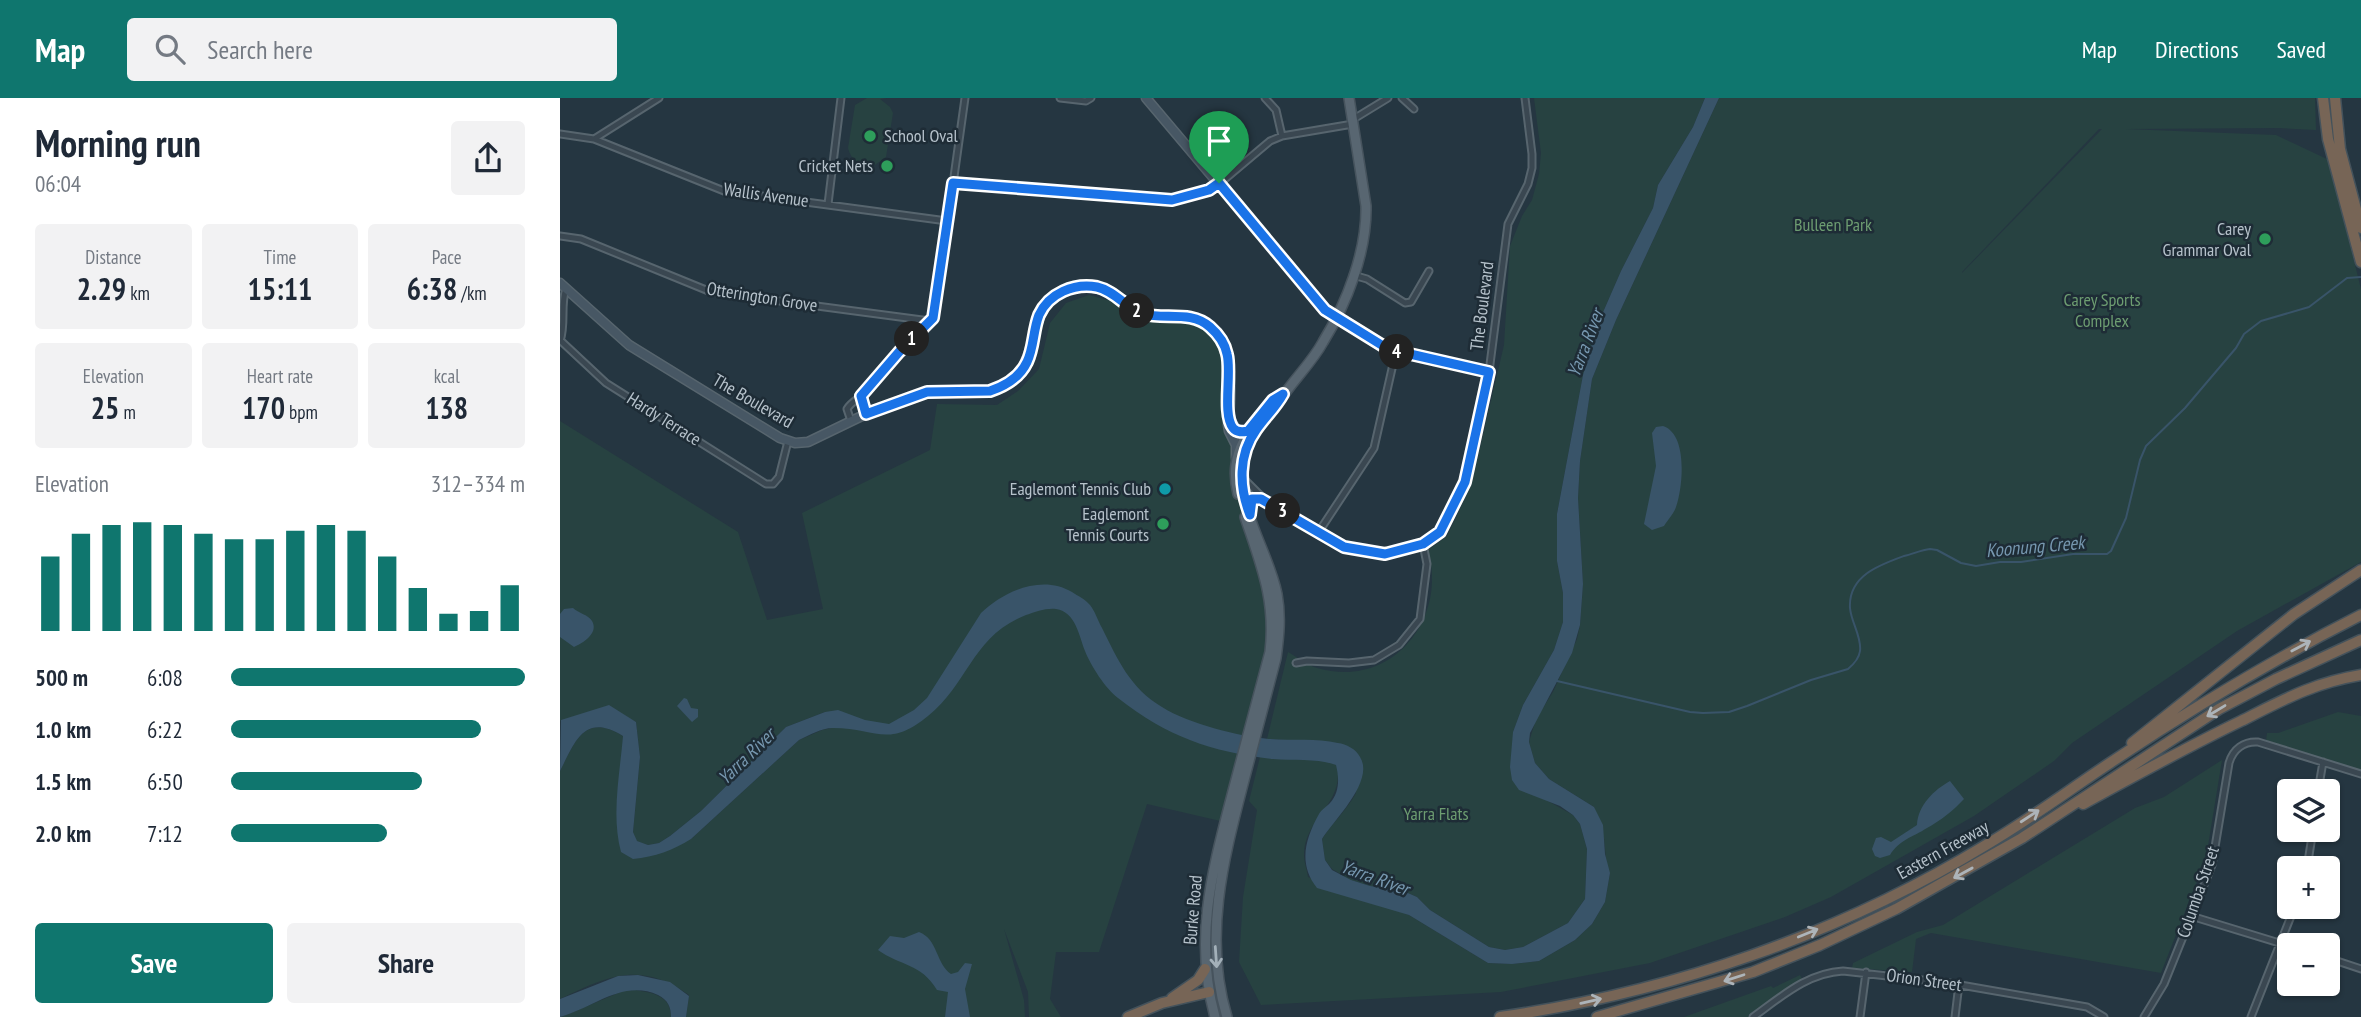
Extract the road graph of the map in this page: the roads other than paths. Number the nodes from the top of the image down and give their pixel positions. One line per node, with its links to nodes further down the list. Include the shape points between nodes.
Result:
1 (659, 98): 18 (street)
2 (841, 98): 21 (street)
3 (965, 98): 19 (street)
4 (1060, 98): 5 (street, via 1086,102)
5 (1090, 98)
6 (1146, 98): 20 (street)
7 (1265, 98): 17 (street, via 1276,110)
8 (1349, 98): 15 (main road)
9 (1388, 98): 15 (street)
10 (1402, 98): 14 (street)
11 (1525, 98): 33 (street, The Boulevard, via 1532,168 1508,224)
12 (2323, 98): 25 (highway, via 2328,139)
13 (2335, 98): 23 (highway, via 2340,149)
14 (1414, 108)
15 (1352, 122): 17 (street); 27 (main road, via 1366,223)
16 (560, 134): 18 (street, Wallis Avenue)
17 (1282, 136): 20 (street)
18 (594, 139): 21 (street, Wallis Avenue, via 724,191)
19 (953, 183): 20 (street, via 1172,200); 22 (street)
20 (1219, 183): 29 (street)
21 (828, 204): 22 (street, Wallis Avenue)
22 (947, 221): 30 (street, via 935,313)
23 (2361, 228)
24 (560, 236): 30 (street, Otterington Grove, via 581,239 710,292)
25 (2360, 258)
26 (1429, 271): 27 (street, via 1415,297 1405,303)
27 (1353, 275): 29 (main road)
28 (563, 286): 31 (street); 40 (street, The Boulevard, via 629,345)
29 (1336, 318): 32 (street); 34 (main road, via 1323,344)
30 (930, 321): 35 (street)
31 (560, 340): 40 (street, Hardy Terrace, via 606,383 766,484 775,483)
32 (1396, 351): 33 (street); 45 (street, via 1374,447)
33 (1489, 372): 46 (street, The Boulevard, via 1465,482 1440,532)
34 (1283, 394): 39 (main road); 42 (main road, via 1252,436)
35 (861, 396): 36 (street); 38 (street, via 847,409)
36 (866, 414): 37 (street, The Boulevard, via 927,392 990,391 1010,382 1027,363 1047,303 1068,288 1085,286 1111,293 1139,313 1181,316 1209,326 1227,353); 38 (street, The Boulevard)
37 (1229, 417): 39 (street, via 1237,431); 41 (street, The Boulevard)
38 (851, 421): 40 (street, The Boulevard, via 808,442)
39 (1248, 431): 41 (main road)
40 (788, 442)
41 (1236, 458): 52 (main road, via 1236,486 1271,601 1273,629)
42 (1242, 475): 43 (street); 44 (main road)
43 (1266, 501): 44 (street, via 1252,499); 45 (street)
44 (1250, 515): 52 (main road, via 1271,572 1279,612 1276,658)
45 (1318, 533): 46 (street, via 1344,547 1372,554)
46 (1423, 544): 50 (street, via 1427,564 1420,619 1399,645 1374,660)
47 (2361, 570): 53 (highway, via 2294,614)
48 (2361, 615): 53 (highway, Eastern Freeway, one-way to 48, via 2242,679)
49 (2361, 640): 58 (highway, Eastern Freeway, one-way to 58, via 2219,709)
50 (1296, 663)
51 (2361, 676): 58 (highway, via 2292,695)
52 (1264, 691): 57 (main road)
53 (2111, 762): 75 (highway, Eastern Freeway, one-way to 53, via 1572,1006 1675,980 1840,920 1987,845)
54 (2323, 762): 55 (street); 56 (street); 59 (street, Columba Street, via 2264,743 2244,744 2235,751 2214,858)
55 (2361, 774)
56 (2320, 779)
57 (1233, 808): 60 (main road, Burke Road); 61 (main road, Burke Road, via 1210,882)
58 (2022, 838): 76 (highway, Eastern Freeway, one-way to 76, via 1896,909 1795,956 1724,982)
59 (2191, 916): 62 (street); 81 (street, Columba Street, via 2161,991)
60 (1215, 923): 61 (main road); 69 (main road, Burke Road, one-way to 69)
61 (1205, 927): 65 (main road, Burke Road)
62 (2277, 943)
63 (2277, 952): 82 (street)
64 (2340, 962): 66 (street)
65 (1205, 969): 69 (main road, Burke Road); 70 (highway)
66 (2361, 969)
67 (1866, 972): 68 (street, Orion Street); 71 (street, Orion Street, via 1817,976); 78 (street)
68 (1959, 984): 79 (street); 80 (street, Orion Street, via 2087,1007)
69 (1215, 993): 70 (highway); 73 (main road, Burke Road); 74 (main road, Burke Road)
70 (1163, 1003): 72 (highway)
71 (1762, 1014): 77 (street, Orion Street)
72 (1128, 1017)
73 (1215, 1017)
74 (1227, 1017)
75 (1500, 1017)
76 (1597, 1017)
77 (1753, 1017)
78 (1860, 1017)
79 (1955, 1017)
80 (2104, 1017)
81 (2144, 1017)
82 (2251, 1017)

